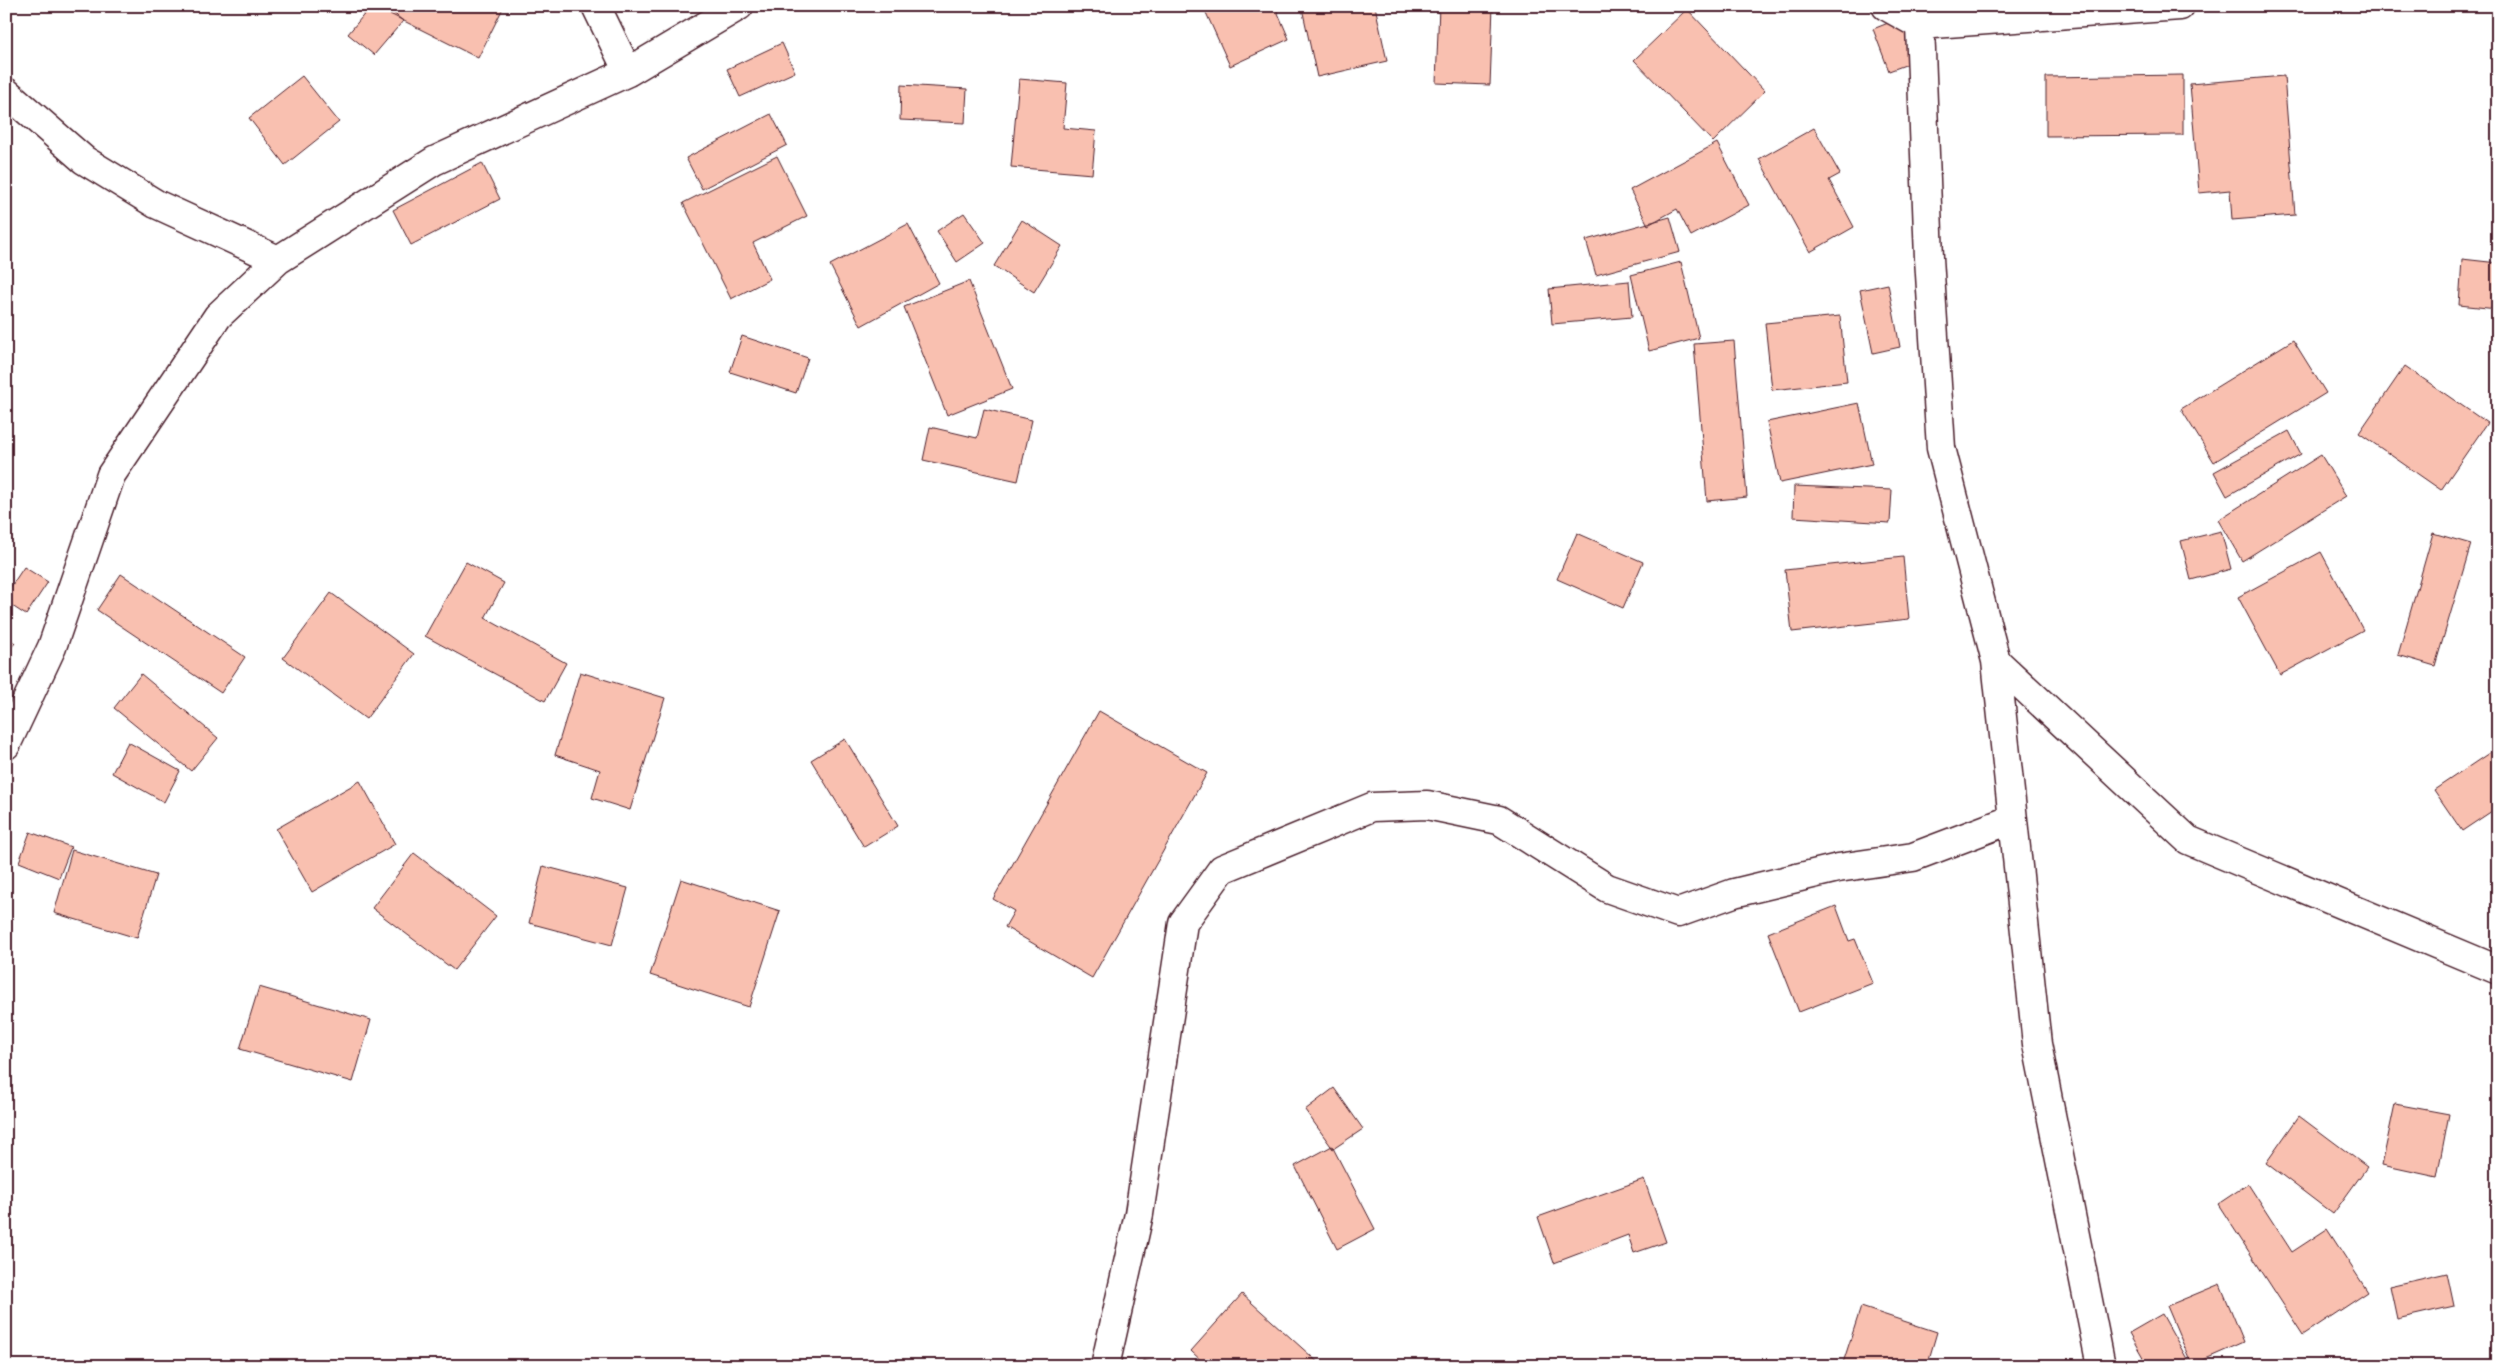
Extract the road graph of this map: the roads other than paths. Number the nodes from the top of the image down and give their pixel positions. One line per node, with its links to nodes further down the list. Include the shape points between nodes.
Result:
1 (596, 6): 7 (street)
2 (739, 6): 7 (street)
3 (1886, 6): 6 (street)
4 (2180, 6): 5 (street)
5 (2053, 11): 6 (street)
6 (1923, 16): 10 (street, via 1928,258 1941,448)
7 (628, 72): 9 (street, via 434,161)
8 (6, 92): 9 (street, via 92,165 156,204)
9 (278, 260): 11 (street, via 218,316 111,475 52,647)
10 (1996, 661): 12 (street); 13 (street, via 2188,840)
11 (6, 744)
12 (2013, 819): 14 (street, via 1913,856 1838,868 1734,893 1678,913 1607,888 1499,820 1427,805 1372,807 1222,869 1183,923 1139,1214); 15 (street, via 2036,1044)
13 (2498, 970)
14 (1106, 1366)
15 (2101, 1366)

